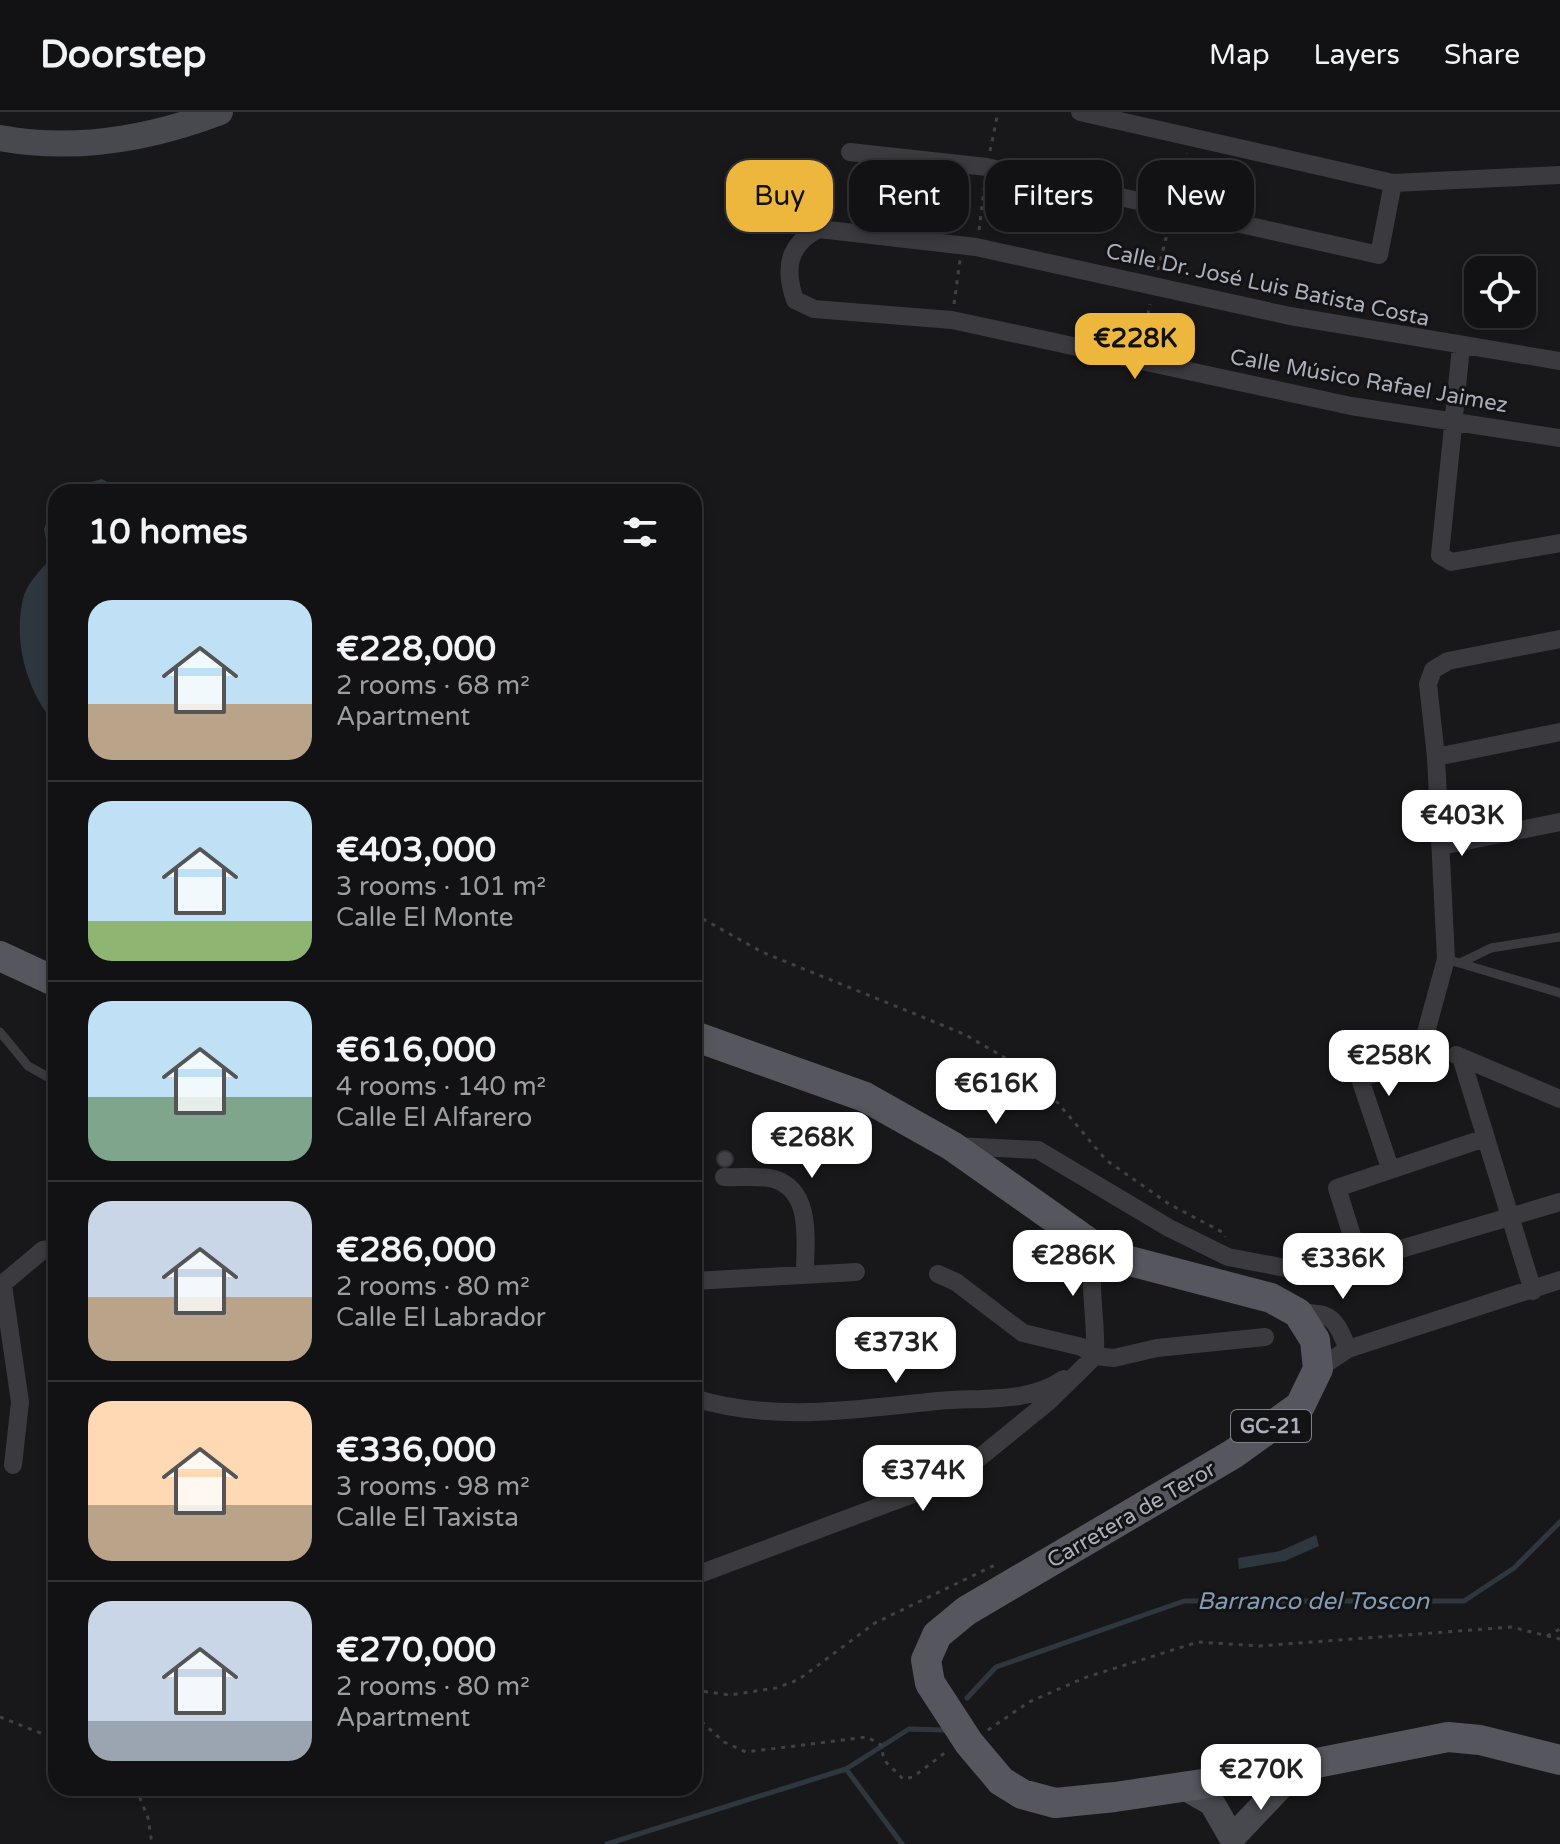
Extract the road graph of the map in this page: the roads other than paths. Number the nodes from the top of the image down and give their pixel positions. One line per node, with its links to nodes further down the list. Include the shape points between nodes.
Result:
1 (220, 112): 3 (street, via 168,131 98,143 37,145)
2 (1080, 112): 6 (street)
3 (0, 138)
4 (850, 152): 6 (street, via 987,167 1379,255)
5 (1560, 175): 6 (street)
6 (1393, 183)
7 (790, 252): 8 (street, Calle Dr. José Luis Batista Costa, via 819,229 962,245); 10 (street, Calle Músico Rafael Jaimez, via 789,282 795,300 814,309 952,320)
8 (1461, 347): 9 (street, Calle Dr. José Luis Batista Costa); 10 (street)
9 (1560, 361)
10 (1452, 423): 11 (street, Calle Músico Rafael Jaimez); 12 (street, via 1440,555 1451,562)
11 (1560, 438)
12 (1560, 543)
13 (1560, 639): 15 (street, via 1448,661 1433,670 1428,684)
14 (1560, 732): 15 (street)
15 (1436, 757): 17 (street)
16 (1560, 822): 17 (street)
17 (1441, 846): 20 (street)
18 (1560, 937): 20 (lane, via 1491,948)
19 (0, 956): 21 (main road)
20 (1453, 961): 22 (lane); 25 (street, via 1425,1036)
21 (48, 978)
22 (1560, 993)
23 (0, 1032): 27 (lane, via 28,1066)
24 (702, 1039): 30 (main road, via 865,1097)
25 (1435, 1049): 26 (street); 32 (street, via 1360,1079)
26 (1461, 1057): 28 (street); 29 (street)
27 (48, 1077)
28 (1560, 1099)
29 (1485, 1138): 32 (street); 36 (street)
30 (952, 1146): 31 (street); 34 (main road)
31 (1038, 1150): 34 (street, via 1013,1159); 39 (street, via 1228,1257 1296,1270)
32 (1390, 1168): 39 (street, via 1337,1188)
33 (724, 1177): 41 (street, via 774,1179 793,1189 804,1212)
34 (997, 1178): 37 (main road)
35 (1560, 1202): 36 (street)
36 (1510, 1218): 39 (street); 46 (street)
37 (1095, 1247): 47 (main road, via 1271,1298); 50 (street, via 1090,1272)
38 (48, 1249): 45 (street)
39 (1360, 1261)
40 (856, 1272): 41 (street)
41 (805, 1273): 43 (street)
42 (938, 1274): 50 (street, via 1023,1333 1082,1347)
43 (702, 1280)
44 (1560, 1280): 46 (street)
45 (1, 1286): 53 (street, via 20,1402)
46 (1533, 1291): 49 (street)
47 (1298, 1313): 49 (street, via 1323,1312 1337,1323); 51 (main road, via 1315,1340)
48 (1265, 1337): 50 (street, via 1114,1358)
49 (1348, 1349): 51 (street)
50 (1095, 1356): 52 (street, via 1055,1385 1008,1399 780,1413 729,1409); 54 (street, via 953,1479)
51 (1318, 1369): 58 (main road, Carretera de Teror / GC-21, via 1300,1406 1233,1454 966,1611 937,1635 926,1660 930,1683 969,1743 1001,1781 1022,1794 1055,1803)
52 (702, 1401)
53 (13, 1465)
54 (702, 1573)
55 (1560, 1760): 56 (main road, Carretera de Teror / GC-21, via 1448,1737)
56 (1300, 1766): 57 (main road, Carretera de Teror / GC-21); 59 (street)
57 (1236, 1779): 58 (main road, Carretera de Teror / GC-21); 59 (street)
58 (1184, 1787): 59 (street, via 1212,1803)
59 (1230, 1841)

